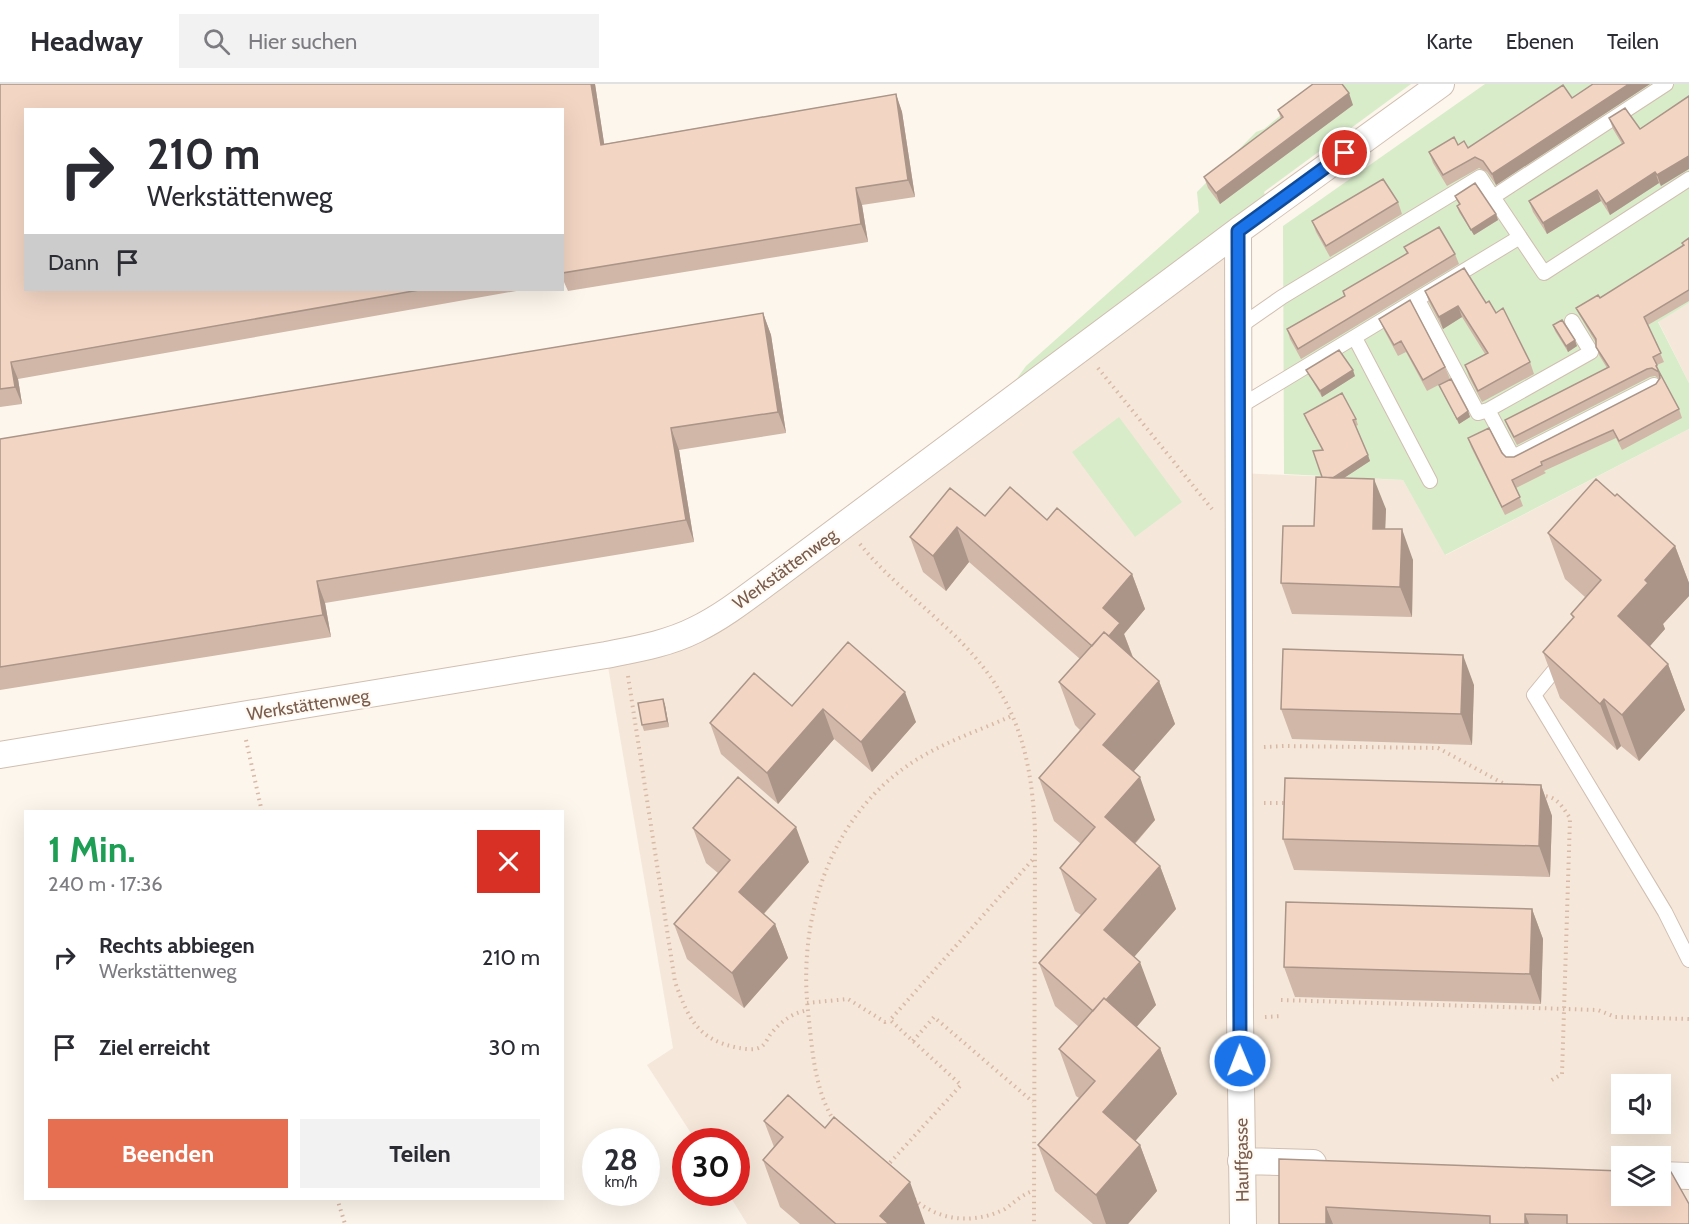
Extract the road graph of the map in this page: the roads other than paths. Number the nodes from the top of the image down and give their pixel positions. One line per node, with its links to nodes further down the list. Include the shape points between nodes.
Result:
1 (1441, 84): 5 (street, Werkstättenweg)
2 (1666, 84): 4 (lane)
3 (1689, 179): 6 (lane, via 1544,273)
4 (1493, 197): 6 (lane); 9 (lane, via 1480,177)
5 (1238, 231): 9 (street, Hauffgasse); 16 (street, Werkstättenweg, via 776,576 695,630 625,652)
6 (1520, 237): 7 (lane)
7 (1418, 300): 10 (lane); 13 (lane, via 1478,413)
8 (1572, 321): 13 (lane, via 1591,352)
9 (1239, 327): 12 (street, Hauffgasse)
10 (1355, 338): 12 (lane); 14 (lane)
11 (1654, 385): 13 (lane, via 1513,457)
12 (1239, 406): 18 (street, Hauffgasse)
13 (1488, 410)
14 (1430, 481)
15 (1568, 654): 17 (lane, via 1534,694 1665,912)
16 (0, 755)
17 (1689, 960)
18 (1241, 1161): 19 (street); 22 (street, Hauffgasse)
19 (1335, 1164)
20 (1671, 1175): 21 (street)
21 (1689, 1176)
22 (1243, 1224)

